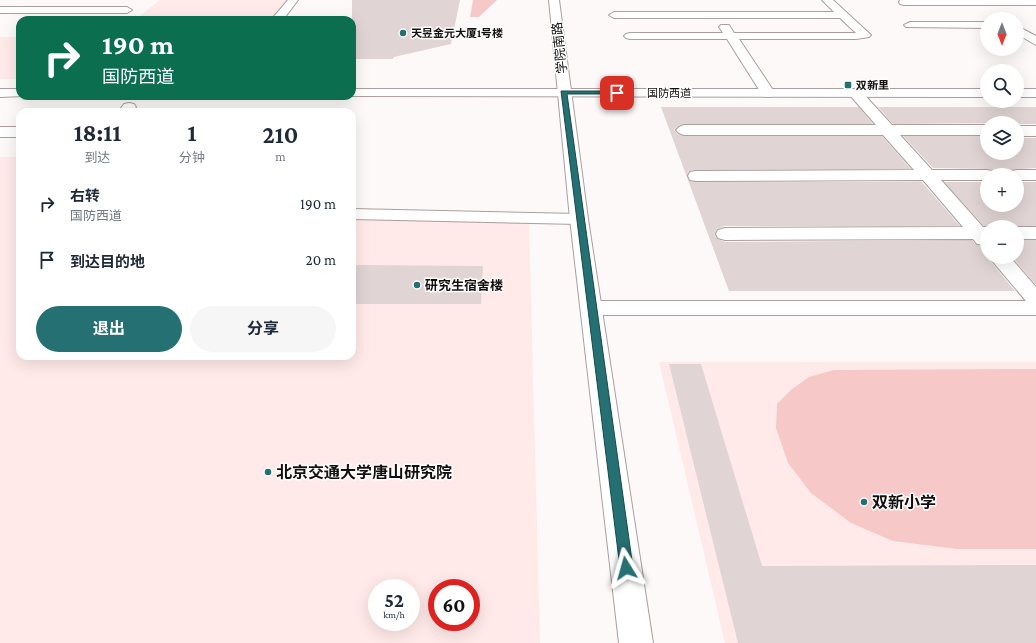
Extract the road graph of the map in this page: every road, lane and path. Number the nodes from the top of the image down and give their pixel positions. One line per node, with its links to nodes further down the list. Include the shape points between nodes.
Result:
1 (8, 0): 8 (street)
2 (293, 0): 15 (street)
3 (554, 0): 27 (street, 学院南路)
4 (827, 0): 14 (street)
5 (904, 2): 6 (street)
6 (974, 2): 7 (street); 12 (street)
7 (1036, 2)
8 (0, 5)
9 (0, 10): 10 (street)
10 (127, 10)
11 (713, 10): 13 (street); 14 (street); 22 (street)
12 (990, 12)
13 (614, 15)
14 (844, 15): 22 (street, via 865,35)
15 (280, 16)
16 (910, 25): 17 (street)
17 (980, 25)
18 (1024, 25): 19 (street)
19 (1030, 25)
20 (1024, 33): 23 (street)
21 (630, 36): 22 (street)
22 (731, 36): 28 (street)
23 (1036, 41)
24 (0, 93): 25 (street)
25 (16, 93)
26 (356, 93): 27 (street, 国防西道)
27 (564, 93): 28 (street, 国防西道); 46 (street, 学院南路)
28 (768, 93): 29 (street, 国防西道)
29 (855, 93): 30 (street, 国防西道); 34 (street)
30 (980, 93)
31 (1024, 93): 32 (street)
32 (1036, 93)
33 (684, 130): 34 (street)
34 (887, 130): 35 (street); 40 (street)
35 (980, 130)
36 (1024, 131): 37 (street)
37 (1036, 131)
38 (0, 132): 39 (street)
39 (16, 132)
40 (927, 175): 41 (street); 44 (street); 47 (street)
41 (980, 175)
42 (1024, 175): 43 (street)
43 (1036, 175)
44 (696, 176)
45 (356, 214): 46 (street)
46 (579, 219): 54 (street, 学院南路)
47 (980, 233)
48 (1024, 233): 49 (street)
49 (1036, 233)
50 (725, 234): 51 (street)
51 (980, 237)
52 (1005, 264): 53 (street)
53 (1036, 300)
54 (592, 308): 55 (street); 56 (street, 学院南路)
55 (1036, 308)
56 (636, 643)

